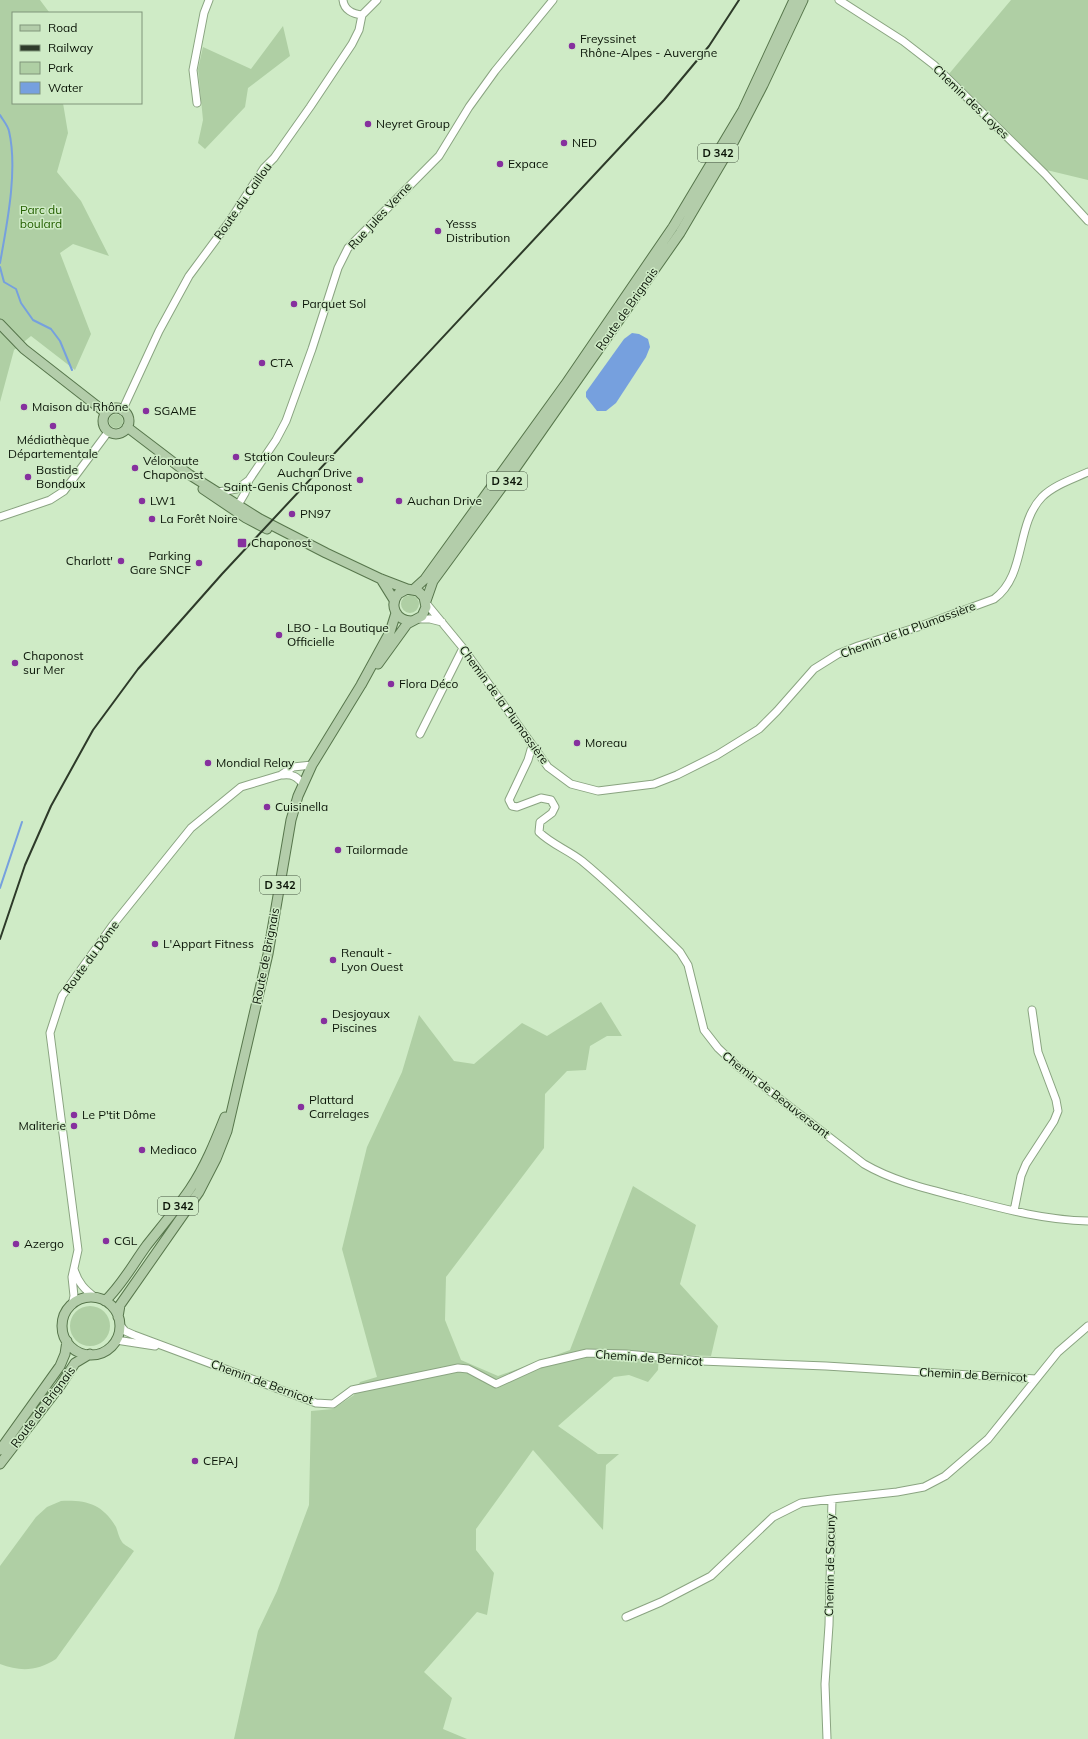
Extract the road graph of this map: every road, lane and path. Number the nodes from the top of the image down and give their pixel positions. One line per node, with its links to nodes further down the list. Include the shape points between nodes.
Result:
1 (209, 0): 9 (street, via 193,70)
2 (343, 0): 8 (street, via 347,9 355,14)
3 (377, 0): 8 (street)
4 (553, 0): 18 (street, Rue Jules Verne, via 495,71 439,156 348,248 338,268 286,421)
5 (794, 0): 24 (main road, Route de Brignais / D 342, via 743,110 666,239 565,385 425,579)
6 (803, 0): 26 (main road, Route de Brignais / D 342, via 763,85 680,233 433,581)
7 (839, 0): 10 (street, Chemin des Loyes, via 903,41 934,65 1046,174)
8 (362, 14): 12 (street, Route du Caillou, via 356,36 339,65 189,276)
9 (197, 103)
10 (1088, 221)
11 (0, 324): 13 (main road, via 24,349)
12 (122, 411): 13 (main road, via 114,409); 14 (main road, via 127,416)
13 (106, 413): 15 (main road, via 103,425)
14 (127, 427): 15 (main road, via 119,434); 17 (main road)
15 (108, 432): 21 (street, via 64,490 50,500)
16 (1088, 472): 33 (street, Chemin de la Plumassière, via 1048,492 1037,503 1028,522 1011,578 994,599 838,654 814,669 759,729 684,772 654,784 598,791 571,784 559,777)
17 (190, 475): 19 (main road); 22 (main road, via 198,485 246,518 274,532)
18 (249, 480): 19 (street, via 237,489); 20 (street, Rue Jules Verne)
19 (218, 492): 20 (main road)
20 (238, 505): 22 (main road)
21 (0, 517)
22 (300, 540): 23 (main road)
23 (381, 579): 24 (main road); 25 (main road)
24 (411, 589): 25 (main road, via 400,591); 26 (main road, via 422,594)
25 (394, 600): 27 (main road)
26 (426, 602): 28 (main road, via 425,612); 29 (street, Chemin de la Plumassière)
27 (396, 613): 28 (main road, via 402,619); 31 (main road, Route de Brignais / D 342, via 390,632)
28 (415, 620): 29 (street, via 430,619); 31 (main road, Route de Brignais / D 342)
29 (442, 622): 30 (street, Chemin de la Plumassière)
30 (464, 648): 32 (street); 33 (street, Chemin de la Plumassière)
31 (361, 684): 34 (main road, Route de Brignais / D 342)
32 (420, 734)
33 (532, 746): 39 (street, Chemin de Beauversant, via 509,800 512,806 517,807 541,798 551,800 555,806 552,813 540,822 538,832 544,838 571,852 608,883 680,952 688,965 704,1030 718,1048 752,1078 864,1164 906,1183)
34 (312, 764): 35 (street, Route du Dôme, via 293,768); 36 (main road, Route de Brignais / D 342)
35 (281, 775): 36 (street, via 291,774); 41 (street, Route du Dôme, via 241,787 191,828 112,926 62,996 50,1033 78,1250)
36 (303, 784): 38 (main road, Route de Brignais / D 342, via 291,820 268,954)
37 (1032, 1010): 39 (street, via 1038,1052 1058,1111 1026,1164)
38 (233, 1099): 42 (main road, Route de Brignais / D 342, via 208,1157 191,1188 116,1290); 44 (main road, Route de Brignais / D 342, via 216,1159 199,1192 120,1305)
39 (1014, 1211): 40 (street, Chemin de Beauversant, via 1040,1218)
40 (1088, 1221)
41 (74, 1269): 42 (street, via 86,1291); 43 (street, Route du Dôme)
42 (101, 1299): 43 (main road, via 88,1298); 44 (main road, via 110,1305)
43 (72, 1305): 47 (main road, via 63,1320 62,1329)
44 (119, 1321): 46 (main road); 48 (street, Chemin de Bernicot, via 125,1331)
45 (1088, 1326): 50 (street, Chemin de Sacuny, via 1058,1352)
46 (116, 1340): 48 (street, Chemin de Bernicot); 49 (main road, via 102,1353)
47 (67, 1341): 49 (main road, via 76,1350); 51 (main road, Route de Brignais, via 60,1366)
48 (169, 1348): 50 (street, Chemin de Bernicot, via 316,1403 333,1404 352,1390 458,1368 468,1369 496,1384 540,1364 587,1353 626,1354 701,1362 826,1366)
49 (90, 1354): 52 (main road, Route de Brignais, via 75,1363)
50 (1036, 1379): 53 (street, Chemin de Sacuny, via 988,1439 945,1476 924,1486 896,1492)
51 (0, 1450)
52 (0, 1464)
53 (832, 1499): 54 (street, via 802,1503 773,1518 711,1576); 55 (street, Chemin de Sacuny, via 825,1684)
54 (626, 1617)
55 (827, 1739)

